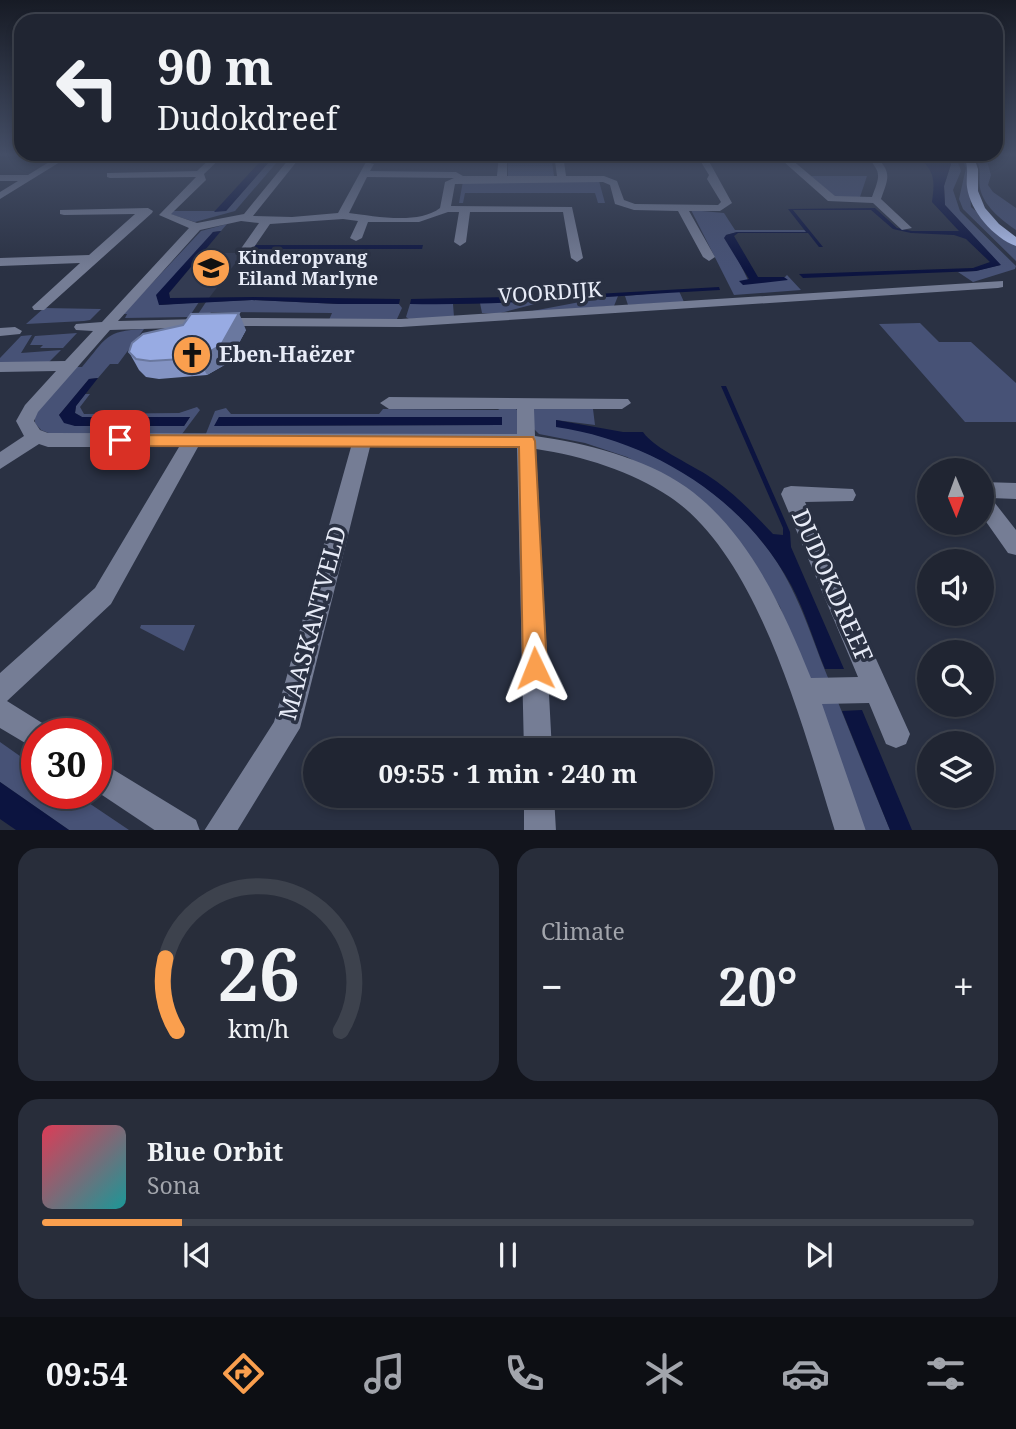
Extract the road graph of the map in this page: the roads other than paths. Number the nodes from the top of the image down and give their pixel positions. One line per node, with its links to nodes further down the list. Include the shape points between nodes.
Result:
1 (186, 193): 16 (street)
2 (266, 193): 19 (street)
3 (354, 193): 18 (street)
4 (448, 193): 13 (street)
5 (615, 193): 12 (street, via 619,202 634,207)
6 (720, 193): 12 (street, via 727,204 720,208)
7 (825, 193): 10 (street, via 832,199)
8 (879, 193): 10 (street)
9 (973, 193): 11 (main road)
10 (876, 200): 23 (street)
11 (979, 204): 24 (main road); 27 (main road, via 988,221)
12 (682, 208): 29 (street)
13 (445, 209): 14 (street); 21 (street, via 428,219)
14 (465, 209): 26 (street); 30 (street, via 568,209)
15 (145, 211): 16 (street); 17 (street); 31 (street)
16 (166, 211): 22 (street, via 168,218)
17 (64, 212)
18 (342, 215): 20 (street); 21 (street)
19 (243, 218): 20 (street); 22 (street)
20 (268, 219): 28 (street)
21 (364, 219): 25 (street)
22 (196, 227): 35 (street)
23 (906, 228)
24 (1016, 233)
25 (356, 238)
26 (460, 242)
27 (1016, 242)
28 (246, 250)
29 (709, 257)
30 (577, 258)
31 (92, 260): 32 (street); 34 (street)
32 (0, 262)
33 (998, 284): 35 (street, VOORDIJK, via 401,323)
34 (40, 307)
35 (105, 326): 36 (street, VOORDIJK); 37 (street)
36 (81, 327)
37 (70, 366): 38 (street); 42 (street, via 31,408 25,421)
38 (0, 367)
39 (389, 403): 41 (street)
40 (622, 403): 41 (street)
41 (526, 404): 45 (street)
42 (36, 437): 43 (street); 46 (street)
43 (192, 441): 44 (street); 53 (street, via 103,596)
44 (362, 441): 45 (street); 62 (street, MAASKANTVELD, via 286,728)
45 (527, 441): 54 (street, via 617,460 681,494 737,554 765,597); 58 (street)
46 (0, 462)
47 (994, 490): 48 (street)
48 (1016, 491)
49 (846, 495): 52 (street, DUDOKDREEF, via 791,494)
50 (994, 517): 51 (street)
51 (1016, 546)
52 (877, 690): 54 (street, DUDOKDREEF); 57 (street, DUDOKDREEF)
53 (0, 691)
54 (802, 691): 64 (street)
55 (0, 712): 56 (street)
56 (21, 726)
57 (897, 734)
58 (538, 738)
59 (112, 784): 61 (street)
60 (539, 808): 63 (street)
61 (183, 830)
62 (220, 830)
63 (540, 830)
64 (851, 830)

